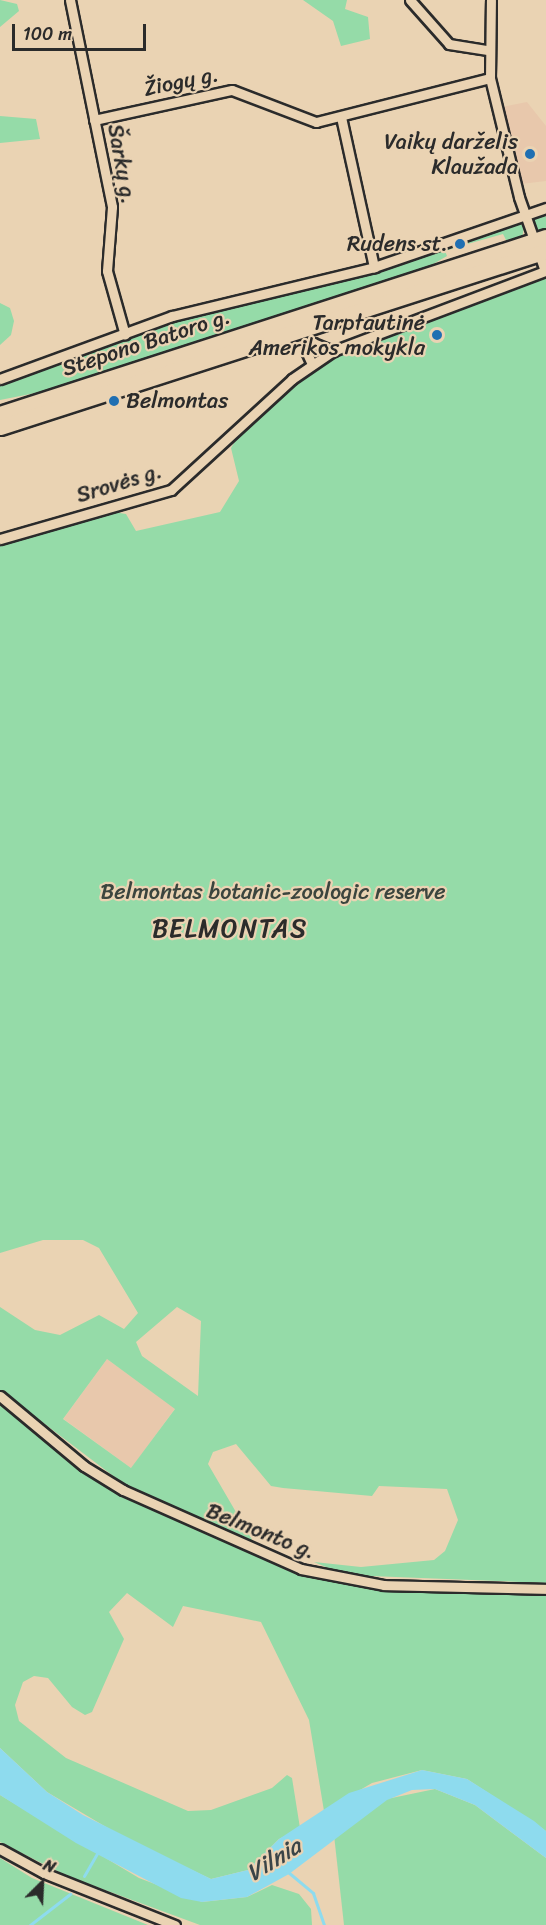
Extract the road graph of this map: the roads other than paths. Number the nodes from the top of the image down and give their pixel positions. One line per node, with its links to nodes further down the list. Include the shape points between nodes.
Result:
1 (70, 0): 7 (street, Šarkų g.)
2 (410, 0): 4 (street, via 449,44)
3 (490, 0): 4 (street)
4 (488, 50): 5 (street)
5 (490, 78): 6 (street, Žiogų g.); 9 (street)
6 (341, 117): 7 (street, Žiogų g., via 298,119 232,90); 11 (street)
7 (94, 120): 12 (street, Šarkų g., via 112,207 107,271)
8 (546, 208): 9 (street, Stepono Batoro g.)
9 (523, 212): 10 (street); 11 (street, Stepono Batoro g.)
10 (541, 246): 13 (street, Srovės g., via 545,271 540,275); 16 (main road, Stepono Batoro g.); 17 (main road, Stepono Batoro g.)
11 (374, 267): 12 (street, Stepono Batoro g., via 254,292)
12 (125, 335): 15 (street, Stepono Batoro g.)
13 (333, 351): 14 (street, Srovės g.); 14 (street, Srovės g., via 313,343 306,351)
14 (312, 364): 18 (street, Srovės g., via 171,490)
15 (0, 379)
16 (0, 414)
17 (0, 427)
18 (0, 539)
19 (0, 1396): 20 (street, Belmonto g., via 84,1466 123,1490 301,1569 384,1585)
20 (546, 1589)
21 (0, 1850): 22 (street, via 44,1873)
22 (176, 1925)

